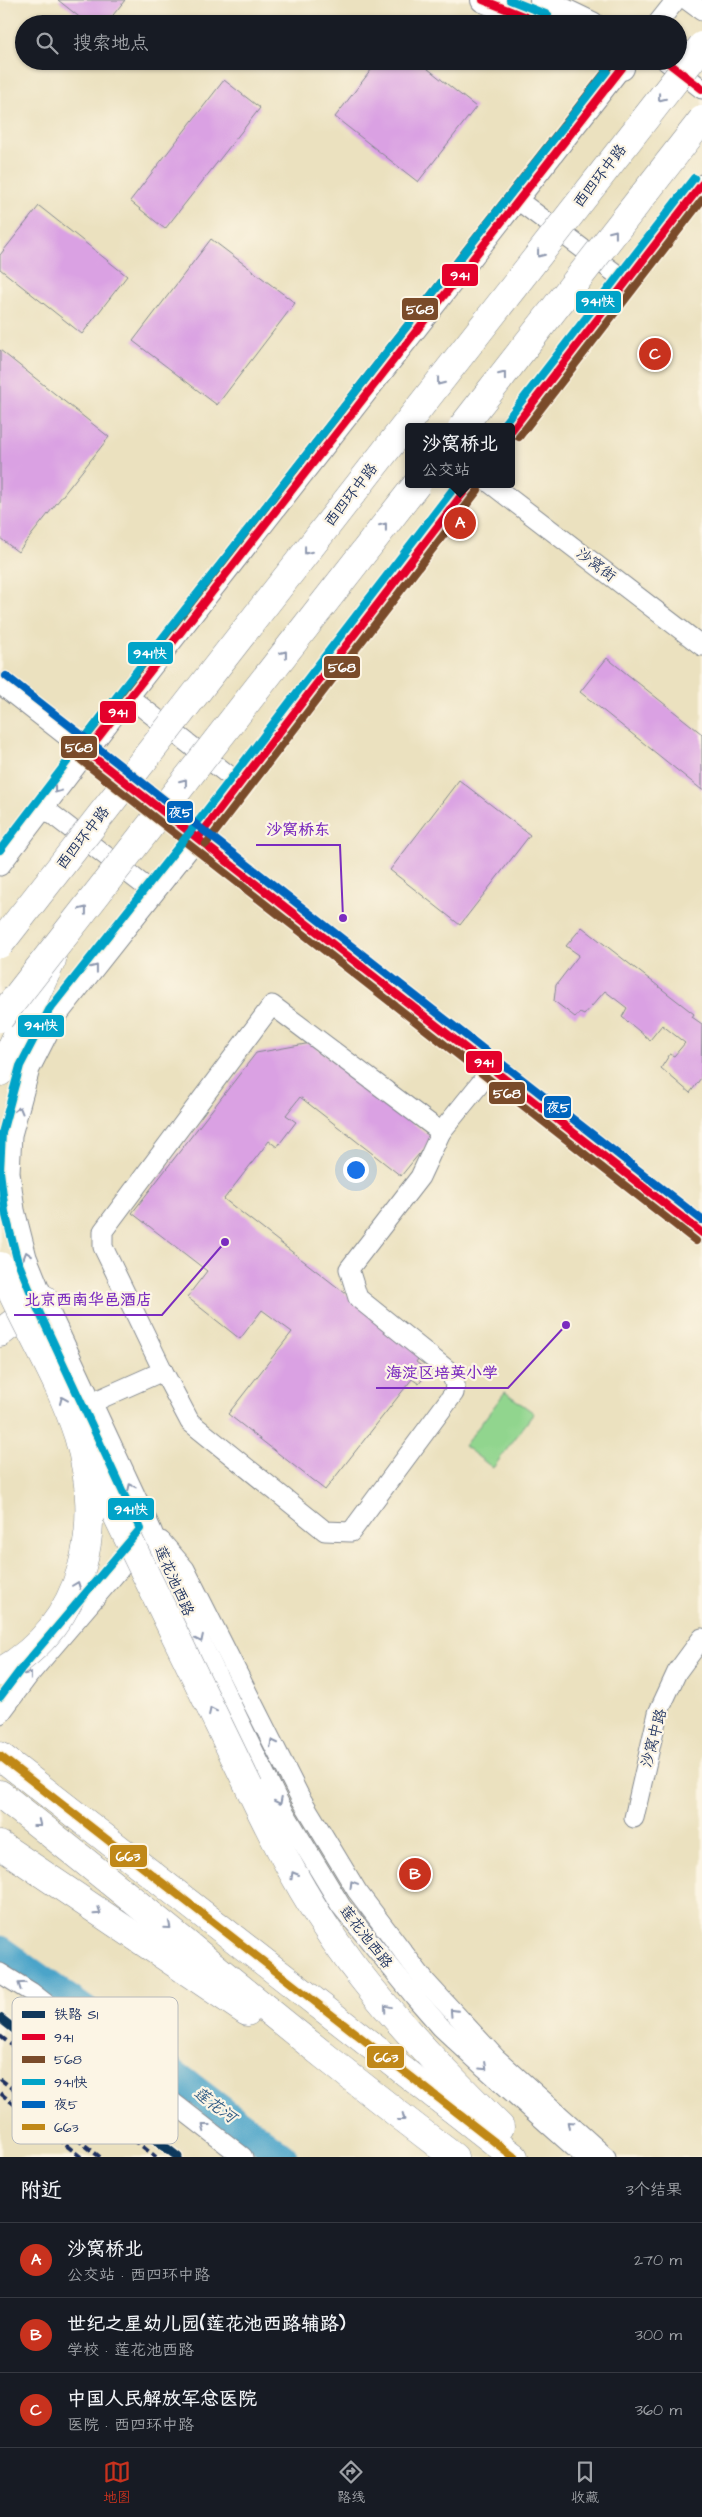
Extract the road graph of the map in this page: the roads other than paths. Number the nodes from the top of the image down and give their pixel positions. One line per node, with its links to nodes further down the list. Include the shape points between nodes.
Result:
1 (483, 0): 6 (main road)
2 (542, 0): 7 (main road)
3 (676, 0): 8 (street)
4 (687, 0): 5 (street)
5 (702, 11)
6 (521, 15)
7 (573, 15)
8 (664, 15)
9 (702, 46): 10 (highway, 西四环中路, one-way to 10, bridge)
10 (687, 65)
11 (616, 70): 17 (street)
12 (677, 70): 14 (street)
13 (683, 70): 19 (highway, 西四环中路, one-way to 19, bridge)
14 (702, 90)
15 (702, 120): 20 (highway, one-way to 15, bridge)
16 (702, 184): 18 (street)
17 (519, 202): 18 (street); 28 (street)
18 (627, 282): 22 (street)
19 (407, 423)
20 (465, 423)
21 (405, 426): 35 (highway, 西四环中路, one-way to 35, bridge)
22 (515, 427)
23 (414, 488): 37 (highway, one-way to 23, bridge)
24 (467, 488): 30 (street)
25 (496, 488): 26 (street, 沙窝街)
26 (702, 646)
27 (0, 684): 29 (street)
28 (129, 697): 29 (street); 30 (street)
29 (87, 752): 31 (street, one-way to 31); 32 (street)
30 (240, 784): 32 (street)
31 (44, 808): 33 (street); 34 (street)
32 (198, 838): 34 (street); 40 (street)
33 (0, 866)
34 (154, 893): 43 (street, one-way to 34, via 12,1135 30,1069 57,1016)
35 (25, 912): 36 (highway, bridge); 38 (highway, 西四环中路, bridge)
36 (0, 933)
37 (62, 938): 39 (highway, bridge); 41 (highway, bridge)
38 (0, 944)
39 (0, 1018)
40 (492, 1069): 42 (street); 44 (street)
41 (0, 1072)
42 (441, 1132): 48 (street, via 272,1005 104,1231 103,1247); 48 (street, via 420,1177 349,1269 358,1298 450,1372 455,1384 454,1393 351,1532 325,1531 190,1422)
43 (7, 1204): 46 (street, one-way to 43)
44 (702, 1233)
45 (0, 1266): 50 (highway, one-way to 45, bridge)
46 (44, 1299): 47 (highway); 49 (street)
47 (0, 1333)
48 (163, 1371): 49 (street)
49 (91, 1403): 51 (street, one-way to 49)
50 (78, 1434): 53 (highway, one-way to 50, bridge, via 40,1641 60,1618 78,1586 87,1549 89,1514 88,1476); 68 (highway, one-way to 50, bridge, via 419,2046 366,1984 319,1918 274,1841)
51 (152, 1531): 54 (street, one-way to 51); 69 (street, 莲花池西路, one-way to 69, via 171,1580 280,1805 341,1906 441,2027); 70 (street, 莲花池西路, one-way to 51, via 496,2058 426,1982 357,1891 300,1797 185,1569)
52 (702, 1638): 57 (street, 沙窝中路, via 677,1672 658,1713)
53 (0, 1672)
54 (0, 1714)
55 (0, 1756): 67 (highway)
56 (0, 1794): 63 (highway, one-way to 63, via 116,1884)
57 (634, 1818)
58 (0, 1845): 60 (highway)
59 (0, 1862): 60 (highway)
60 (70, 1894): 63 (highway, one-way to 63)
61 (0, 1972): 62 (street, one-way to 61)
62 (38, 1997)
63 (379, 2100): 66 (highway, one-way to 66)
64 (178, 2106): 65 (street, one-way to 64)
65 (243, 2157)
66 (454, 2157)
67 (514, 2157)
68 (529, 2157)
69 (585, 2157)
70 (606, 2157)

